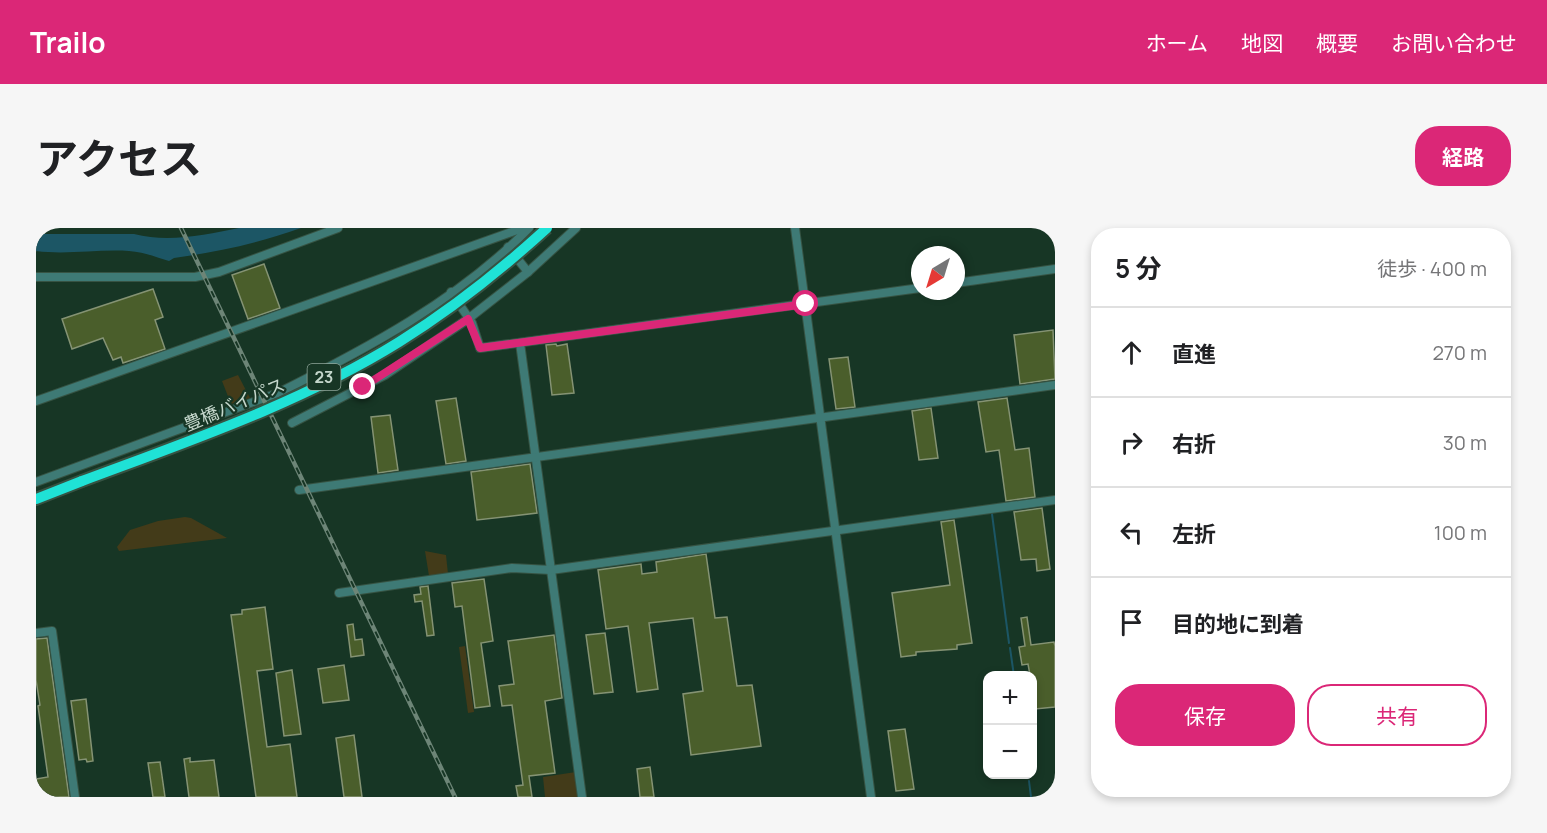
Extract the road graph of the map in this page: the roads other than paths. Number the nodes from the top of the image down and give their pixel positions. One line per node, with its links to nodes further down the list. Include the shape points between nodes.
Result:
1 (338, 228): 11 (street, via 219,272 195,277)
2 (523, 228): 19 (street)
3 (529, 228): 8 (street)
4 (540, 228): 25 (highway, 豊橋バイパス / 23, bridge, via 448,303 342,369 177,441)
5 (547, 228): 26 (highway, 豊橋バイパス / 23, bridge, via 451,308 343,374 256,414)
6 (576, 228): 10 (street)
7 (795, 228): 15 (street)
8 (508, 247): 10 (street); 14 (street)
9 (1055, 269): 12 (street)
10 (528, 272): 16 (street)
11 (36, 277)
12 (965, 282)
13 (911, 289): 15 (street)
14 (452, 292): 16 (street); 23 (street, via 359,351 278,393)
15 (806, 304): 17 (street); 20 (street)
16 (468, 319): 17 (street, via 480,348); 21 (street, via 385,375)
17 (520, 343): 22 (street)
18 (1055, 385): 20 (street)
19 (36, 401)
20 (821, 417): 22 (street); 28 (street)
21 (292, 423)
22 (534, 457): 24 (street); 29 (street)
23 (36, 482)
24 (299, 490)
25 (36, 492)
26 (36, 499)
27 (1055, 500): 28 (street)
28 (836, 531): 29 (street); 34 (street)
29 (551, 570): 30 (street, via 506,569); 33 (street)
30 (339, 593)
31 (36, 633): 32 (street, via 52,631)
32 (75, 797)
33 (582, 797)
34 (871, 797)

